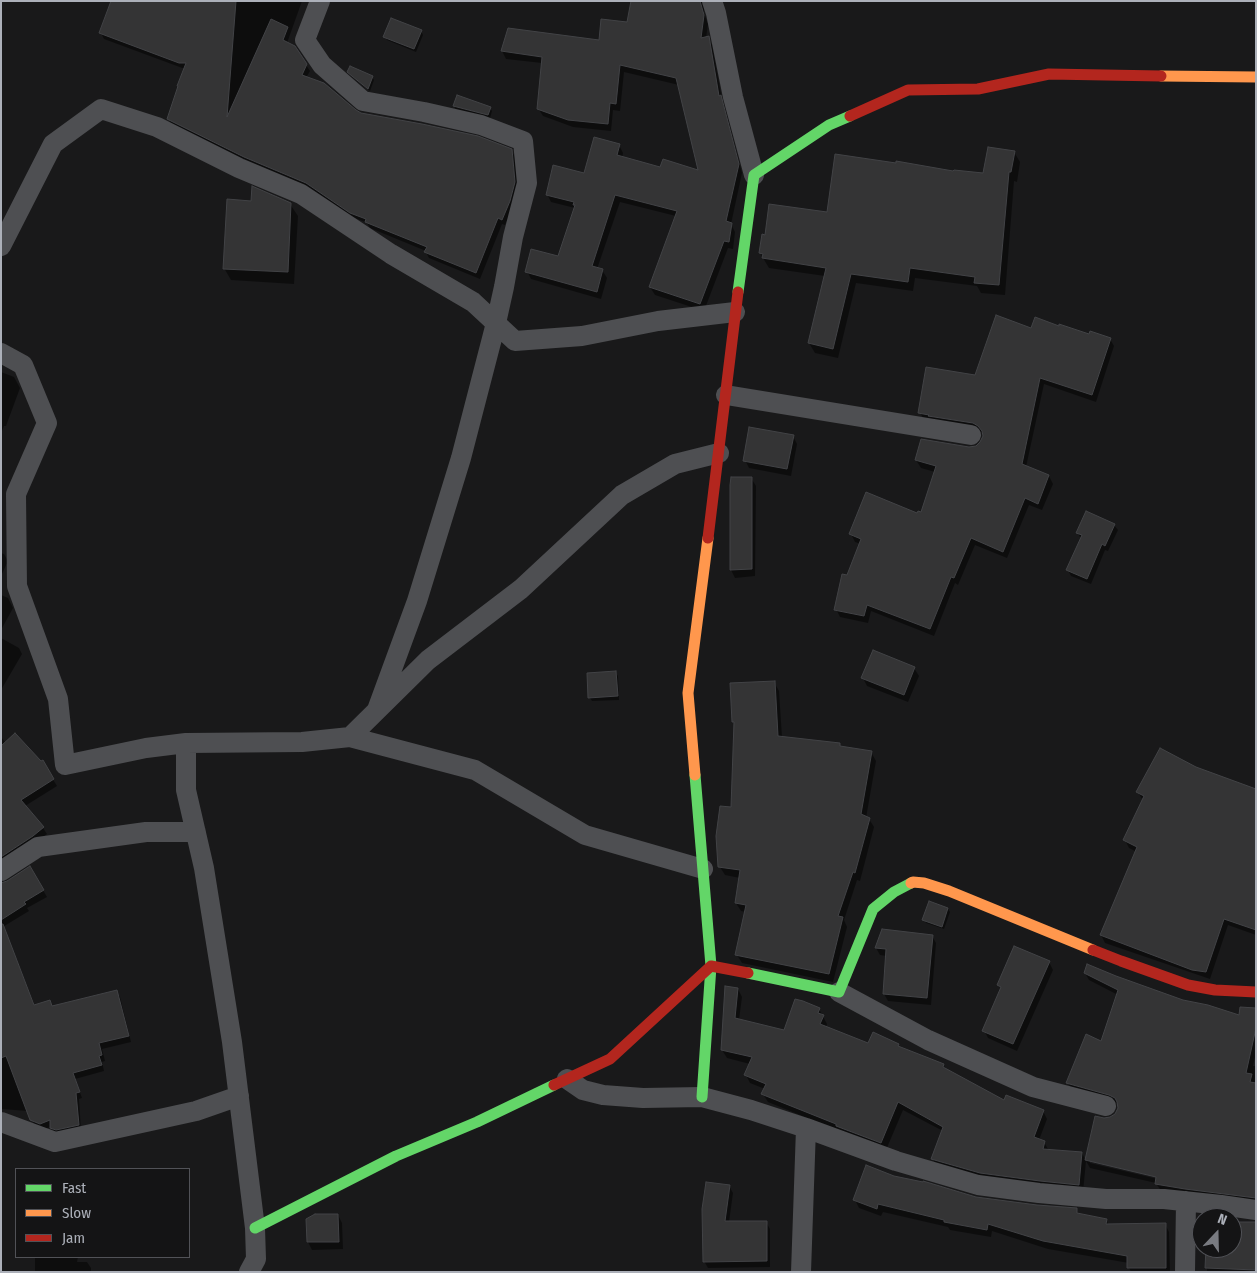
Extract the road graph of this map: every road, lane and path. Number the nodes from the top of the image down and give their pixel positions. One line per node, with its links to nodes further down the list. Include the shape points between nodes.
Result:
1 (320, 1): 7 (street, via 305,40 322,65 363,101 481,125 523,141 527,183)
2 (712, 1): 4 (street, via 732,97)
3 (1256, 78): 4 (street, via 1048,74 978,89 908,90 829,125)
4 (754, 175): 6 (street)
5 (1, 246): 7 (street, via 54,144 101,109 157,128 302,194 391,254 473,302)
6 (736, 312): 7 (street, via 658,321 582,336 515,341); 9 (street)
7 (496, 323): 12 (street, via 461,458 417,601)
8 (1, 353): 14 (street, via 23,365 47,423 16,494 17,586 58,699 65,766 146,748)
9 (726, 395): 10 (street); 11 (street)
10 (971, 435)
11 (719, 453): 12 (street, via 676,464 622,496 521,589 428,660); 16 (street, via 688,693)
12 (377, 710): 13 (street)
13 (350, 737): 14 (street, via 302,742); 16 (street, via 475,770 586,835)
14 (186, 743): 15 (street, via 186,790)
15 (196, 832): 17 (street, via 146,832 38,847); 22 (street)
16 (703, 869): 18 (street)
17 (1, 872)
18 (711, 966): 19 (street); 21 (street, via 610,1059); 23 (street)
19 (839, 992): 20 (street, via 873,909 913,882 949,891 1188,985); 24 (street, via 928,1040 1033,1087)
20 (1256, 992)
21 (567, 1079): 23 (street, via 583,1090 603,1096); 29 (street, via 396,1156)
22 (239, 1096): 25 (street, via 196,1111 55,1142); 29 (street)
23 (702, 1097): 26 (street)
24 (1106, 1106)
25 (1, 1122)
26 (806, 1128): 27 (street, via 896,1161 978,1185 1106,1199); 31 (street)
27 (1186, 1202): 28 (street); 32 (street)
28 (1256, 1210)
29 (256, 1228): 30 (street, via 256,1258)
30 (249, 1272)
31 (800, 1272)
32 (1185, 1272)

